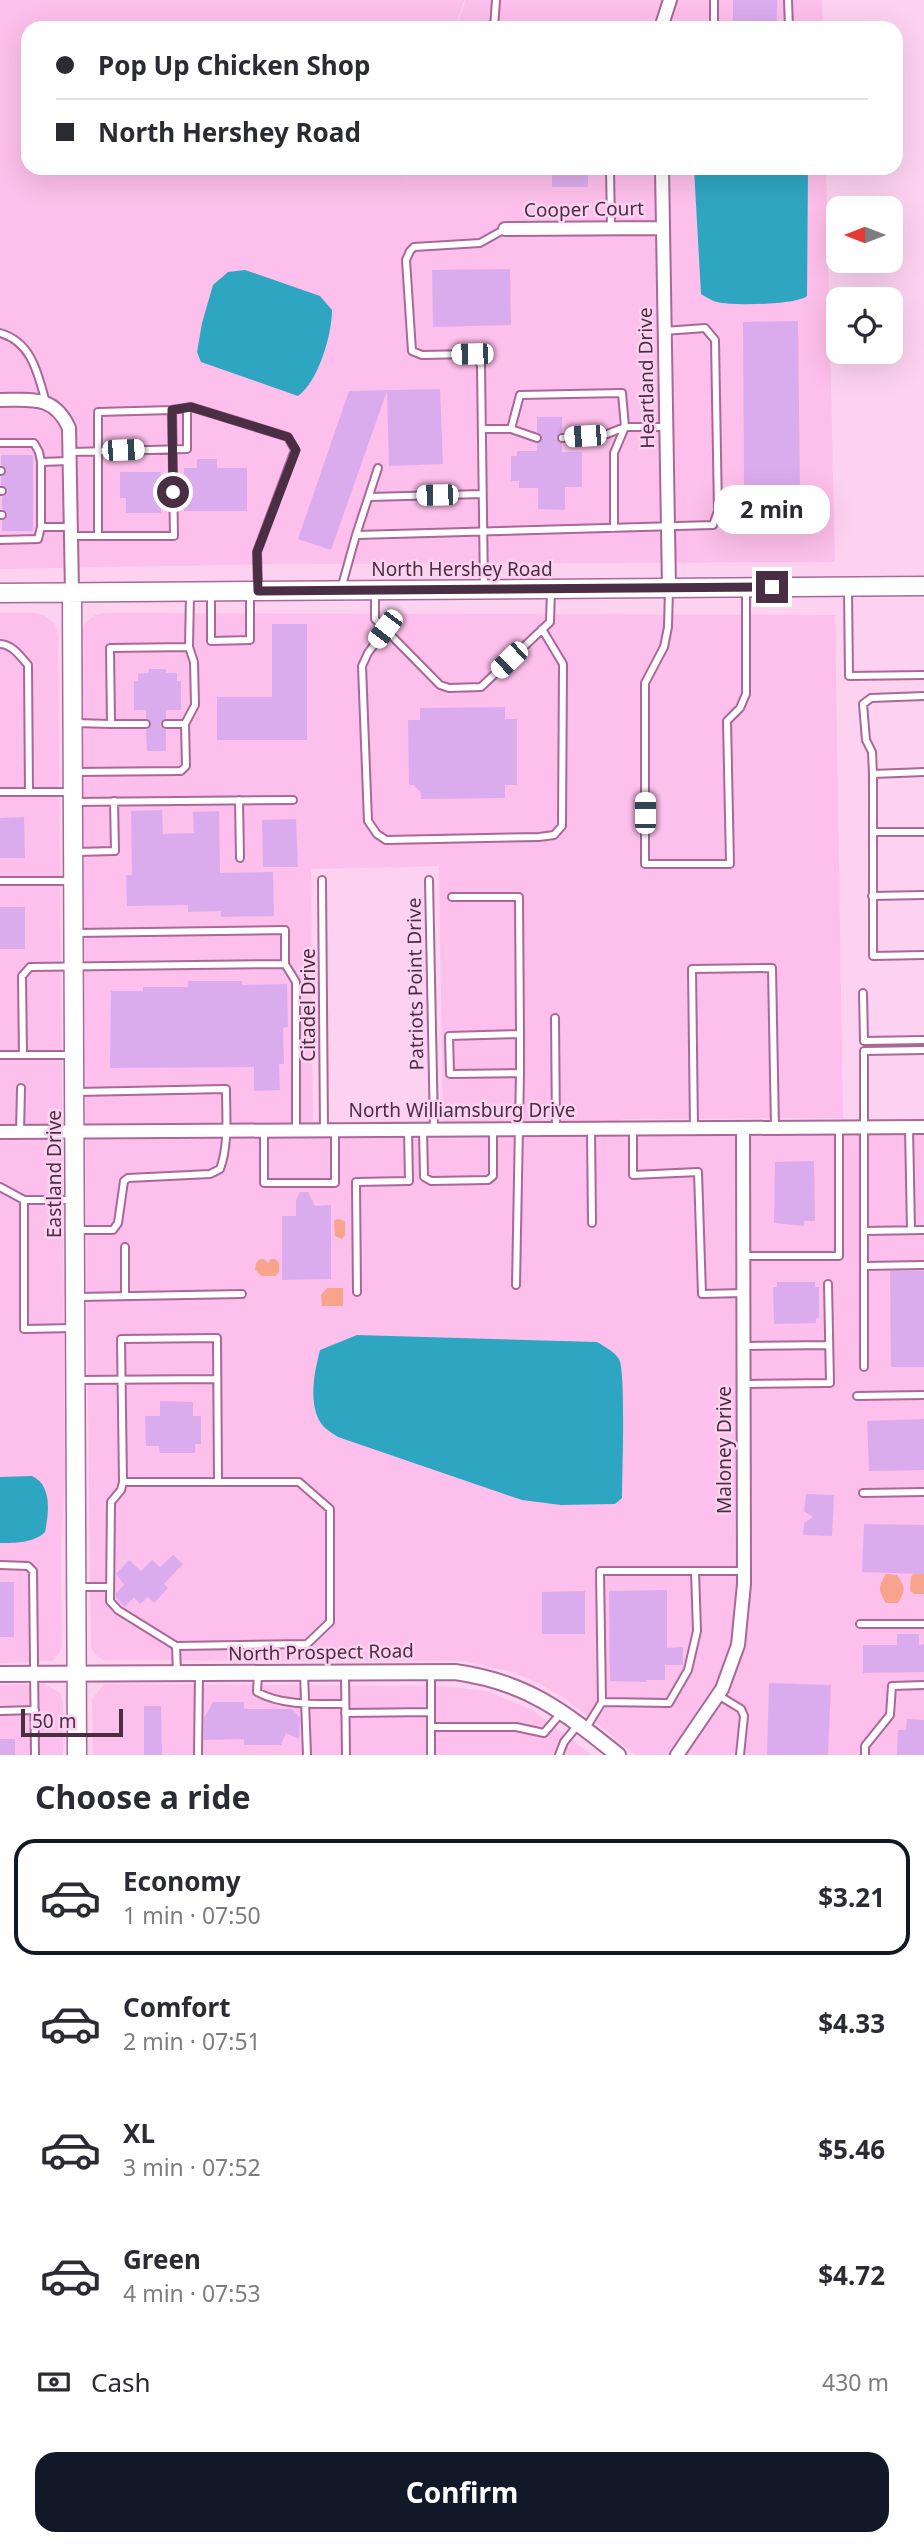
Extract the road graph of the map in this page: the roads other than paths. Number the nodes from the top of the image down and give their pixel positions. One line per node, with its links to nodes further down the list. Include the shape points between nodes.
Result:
1 (496, 0): 5 (lane)
2 (670, 0): 6 (street)
3 (714, 0): 7 (lane)
4 (788, 0): 8 (lane)
5 (494, 21)
6 (663, 21)
7 (714, 21)
8 (789, 21)
9 (610, 175): 11 (lane)
10 (662, 175): 12 (street, Heartland Drive)
11 (611, 228): 12 (street, Cooper Court); 13 (street, Cooper Court)
12 (663, 228): 14 (street, Heartland Drive)
13 (505, 229): 22 (lane, via 480,243 414,247 406,260 412,351 477,356)
14 (664, 331): 21 (street, Heartland Drive); 34 (lane, via 705,328 715,340 718,511 713,524)
15 (0, 332): 17 (lane, via 12,336 28,353)
16 (0, 400): 17 (street)
17 (46, 402): 29 (street, via 64,417)
18 (187, 408): 19 (lane); 27 (lane, via 187,449); 50 (lane, via 288,437 296,450 257,552)
19 (172, 410): 27 (lane); 28 (lane, via 98,412)
20 (625, 427): 21 (lane); 23 (lane, via 622,393 520,396); 25 (lane, via 607,434); 36 (lane, via 614,453)
21 (666, 427): 34 (street, Heartland Drive)
22 (482, 429): 23 (lane); 32 (lane)
23 (511, 429): 24 (lane)
24 (537, 438)
25 (562, 438)
26 (0, 443): 30 (lane, via 34,443)
27 (173, 449): 28 (lane); 40 (lane, via 174,536)
28 (98, 451): 29 (lane); 40 (lane)
29 (71, 456): 30 (lane); 37 (street)
30 (41, 462): 35 (lane, via 37,471)
31 (378, 468): 33 (lane)
32 (482, 494): 33 (lane); 38 (lane)
33 (369, 497): 39 (lane)
34 (668, 526): 36 (lane); 44 (street, Heartland Drive)
35 (41, 527): 37 (lane); 41 (lane, via 38,539)
36 (614, 528): 38 (lane)
37 (72, 531): 40 (lane); 54 (street)
38 (483, 531): 39 (lane); 46 (lane)
39 (356, 535): 48 (lane)
40 (98, 536)
41 (0, 540)
42 (924, 586): 43 (main road, North Hershey Road)
43 (848, 587): 45 (main road, North Hershey Road); 59 (lane, via 849,676)
44 (668, 588): 45 (main road, North Hershey Road); 45 (lane, via 664,647 645,683 645,864 730,864 727,721 746,694); 47 (main road, North Hershey Road)
45 (746, 588)
46 (484, 589): 47 (main road, North Hershey Road); 49 (main road, North Hershey Road)
47 (551, 589): 56 (lane, via 550,622)
48 (341, 590): 49 (main road, North Hershey Road); 50 (main road, North Hershey Road)
49 (375, 590): 55 (lane, via 376,619)
50 (254, 591): 52 (main road, North Hershey Road); 52 (lane, via 250,640 211,641)
51 (190, 592): 52 (main road, North Hershey Road); 54 (main road, North Hershey Road); 58 (lane)
52 (211, 592)
53 (0, 593): 54 (main road, North Hershey Road)
54 (72, 593): 61 (main road, Eastland Drive)
55 (385, 629): 56 (lane, via 440,685 449,688 481,687); 56 (lane, via 362,666 368,821 386,840 539,837 554,835 562,826 563,663)
56 (542, 629)
57 (0, 644): 70 (lane, via 6,644 28,665)
58 (189, 647): 62 (lane, via 110,648); 65 (lane, via 195,705)
59 (924, 675)
60 (924, 696): 68 (lane, via 866,700 863,704)
61 (72, 723): 62 (lane); 66 (main road, Eastland Drive)
62 (111, 724): 63 (lane)
63 (146, 724)
64 (166, 724): 65 (lane)
65 (185, 724): 66 (lane, via 186,766 181,771)
66 (72, 772): 71 (main road, Eastland Drive)
67 (924, 772): 68 (lane)
68 (873, 774): 75 (lane)
69 (0, 792): 70 (lane)
70 (29, 792): 71 (lane)
71 (72, 797): 74 (lane); 77 (main road, Eastland Drive)
72 (239, 800): 73 (lane); 74 (lane); 78 (lane)
73 (293, 800)
74 (114, 801): 77 (lane, via 115,851)
75 (873, 832): 76 (lane); 84 (lane)
76 (924, 832)
77 (72, 852): 82 (main road, Eastland Drive)
78 (240, 858)
79 (323, 880): 115 (lane, Citadel Drive)
80 (429, 880): 109 (lane, Patriots Point Drive)
81 (0, 881): 82 (lane)
82 (73, 881): 86 (main road, Eastland Drive)
83 (924, 895): 84 (lane)
84 (872, 896): 87 (lane, via 873,956)
85 (452, 897): 92 (lane, via 519,897)
86 (73, 933): 88 (lane, via 285,930); 89 (main road, Eastland Drive)
87 (924, 955)
88 (285, 964): 89 (lane); 118 (lane, via 296,982)
89 (73, 966): 96 (lane, via 30,967 22,976); 97 (main road, Eastland Drive)
90 (863, 993): 93 (lane, via 864,1041)
91 (555, 1017): 112 (lane)
92 (520, 1034): 98 (lane); 98 (lane, via 449,1036 450,1074)
93 (924, 1040)
94 (924, 1050): 102 (lane, via 864,1051)
95 (0, 1055): 96 (lane)
96 (23, 1055): 97 (lane)
97 (74, 1055): 100 (main road, Eastland Drive)
98 (520, 1073): 111 (lane)
99 (21, 1088): 120 (lane)
100 (75, 1092): 116 (lane, via 226,1089); 121 (main road, Eastland Drive)
101 (839, 1127): 102 (street, North Williamsburg Drive); 107 (street, North Williamsburg Drive); 131 (lane, via 839,1256)
102 (864, 1127): 103 (street, North Williamsburg Drive); 129 (lane)
103 (909, 1127): 104 (street, North Williamsburg Drive); 127 (lane)
104 (924, 1127)
105 (694, 1128): 106 (street, North Williamsburg Drive); 107 (lane, via 692,969 772,968); 114 (street, North Williamsburg Drive)
106 (743, 1128): 107 (street, North Williamsburg Drive); 131 (street, Maloney Drive)
107 (775, 1128)
108 (408, 1129): 109 (street, North Williamsburg Drive); 115 (street, North Williamsburg Drive); 136 (lane, via 409,1181 356,1182)
109 (428, 1129): 110 (street, North Williamsburg Drive); 110 (lane, Patriots Point Drive, via 424,1177 431,1181 488,1180 493,1176)
110 (493, 1129): 111 (street, North Williamsburg Drive)
111 (518, 1129): 112 (street, North Williamsburg Drive); 135 (lane)
112 (556, 1129): 113 (street, North Williamsburg Drive)
113 (592, 1129): 114 (street, North Williamsburg Drive); 125 (lane)
114 (633, 1129): 137 (lane, via 634,1175 698,1172 702,1294)
115 (330, 1130): 117 (lane, Citadel Drive, via 335,1183 264,1183); 118 (street, North Williamsburg Drive)
116 (226, 1131): 117 (street, North Williamsburg Drive); 121 (street, North Williamsburg Drive); 126 (lane, via 220,1169 210,1174 128,1178 113,1230)
117 (264, 1131): 118 (street, North Williamsburg Drive)
118 (296, 1131)
119 (0, 1132): 120 (street, North Williamsburg Drive)
120 (20, 1132): 121 (street, North Williamsburg Drive)
121 (75, 1133): 124 (main road, Eastland Drive)
122 (0, 1187): 123 (lane)
123 (24, 1200): 124 (lane); 141 (lane, via 24,1329)
124 (75, 1200): 126 (main road, Eastland Drive)
125 (592, 1223)
126 (76, 1230): 140 (main road, Eastland Drive)
127 (911, 1230): 128 (lane); 129 (lane)
128 (924, 1230)
129 (864, 1231): 133 (lane)
130 (125, 1247): 139 (lane)
131 (743, 1256): 137 (street, Maloney Drive)
132 (924, 1265): 133 (lane)
133 (864, 1266): 144 (lane)
134 (828, 1284): 142 (lane)
135 (516, 1285)
136 (357, 1292)
137 (743, 1293): 143 (street, Maloney Drive)
138 (242, 1294): 139 (lane)
139 (125, 1296): 140 (lane)
140 (76, 1297): 141 (main road, Eastland Drive)
141 (76, 1328): 147 (main road, Eastland Drive)
142 (829, 1345): 143 (lane); 148 (lane, via 830,1383)
143 (743, 1346): 148 (street, Maloney Drive)
144 (864, 1367)
145 (121, 1379): 146 (lane); 146 (lane, via 121,1339 217,1338); 147 (lane); 151 (lane)
146 (217, 1379): 152 (lane)
147 (76, 1380): 158 (main road, Eastland Drive)
148 (743, 1384): 157 (street, Maloney Drive)
149 (924, 1395): 150 (lane)
150 (857, 1396)
151 (123, 1482): 152 (lane); 159 (lane, via 111,1502)
152 (218, 1482): 162 (lane, via 299,1482 330,1509 330,1622 307,1644)
153 (924, 1492): 154 (lane)
154 (863, 1493)
155 (0, 1565): 170 (lane, via 28,1566 33,1571)
156 (695, 1571): 157 (lane); 174 (lane, via 697,1631 688,1671 669,1703); 174 (lane, via 600,1571)
157 (743, 1571): 173 (street, Maloney Drive, via 738,1645)
158 (77, 1587): 159 (lane); 171 (main road, Eastland Drive)
159 (110, 1587): 162 (lane, via 110,1601 118,1610)
160 (924, 1624): 161 (lane)
161 (860, 1625)
162 (176, 1646): 166 (lane)
163 (431, 1670): 165 (street, North Prospect Road); 179 (street, North Prospect Road, via 508,1683); 180 (lane)
164 (304, 1671): 165 (street, North Prospect Road); 168 (street, North Prospect Road); 175 (lane)
165 (345, 1671): 176 (lane)
166 (177, 1672): 167 (street, North Prospect Road); 171 (street, North Prospect Road)
167 (199, 1672): 168 (street, North Prospect Road); 186 (lane)
168 (258, 1672): 175 (lane, via 257,1692 267,1698)
169 (0, 1674): 170 (street, North Prospect Road)
170 (34, 1674): 171 (street, North Prospect Road); 177 (lane)
171 (77, 1674): 185 (main road, Eastland Drive)
172 (924, 1685): 194 (lane, via 892,1686 890,1715 865,1746)
173 (718, 1695): 192 (street, Maloney Drive); 193 (lane, via 741,1709 744,1716)
174 (602, 1702): 182 (lane)
175 (306, 1703): 176 (lane); 187 (lane)
176 (345, 1704): 181 (lane)
177 (35, 1710): 178 (lane); 184 (lane)
178 (0, 1711)
179 (562, 1711): 182 (street, North Prospect Road); 183 (lane, via 544,1733 516,1727)
180 (431, 1712): 181 (lane); 183 (lane)
181 (345, 1713): 188 (lane)
182 (582, 1726): 190 (lane, via 564,1742); 191 (street, North Prospect Road)
183 (431, 1727): 189 (lane)
184 (35, 1755)
185 (77, 1755)
186 (198, 1755)
187 (307, 1755)
188 (346, 1755)
189 (430, 1755)
190 (559, 1755)
191 (618, 1755)
192 (677, 1755)
193 (740, 1755)
194 (865, 1755)

